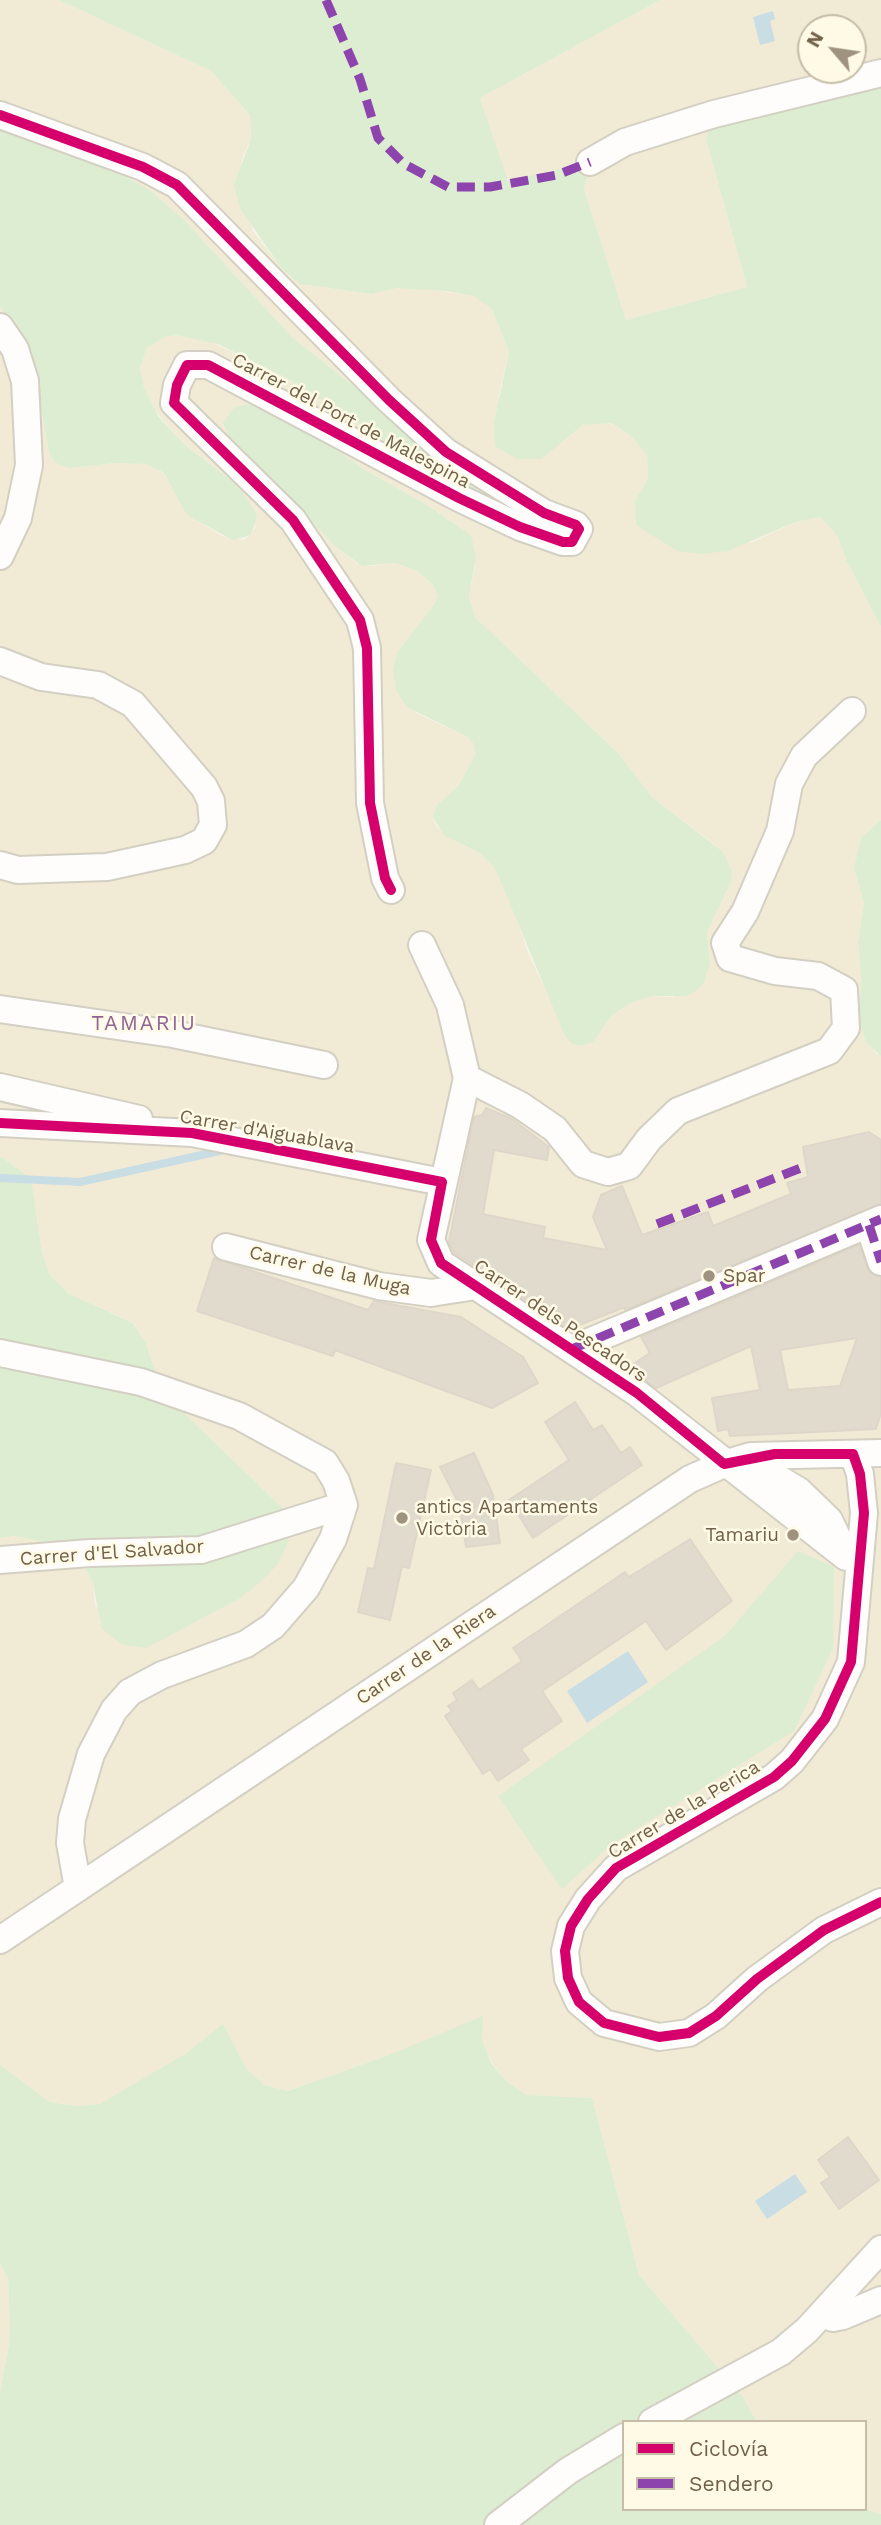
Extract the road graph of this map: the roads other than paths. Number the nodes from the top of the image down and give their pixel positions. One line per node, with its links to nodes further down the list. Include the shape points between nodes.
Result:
1 (881, 73): 3 (street, via 714,114 625,142)
2 (0, 116): 9 (street, Carrer del Port de Malespina, via 143,167 177,185 446,452 544,513 579,529 572,542 563,542 520,527 208,365 187,365 174,403 293,520 360,620 366,648 370,803)
3 (590, 162)
4 (0, 327): 5 (street, via 15,349 24,381 29,465 18,518)
5 (0, 556)
6 (0, 661): 8 (street, via 41,677 98,685 133,704 204,787 213,825 204,841 185,850 107,867 18,870)
7 (852, 711): 13 (street, via 804,756 789,784 780,831 726,943 730,958 775,971 818,976 844,990 846,1028 829,1051 678,1111 629,1167 608,1172 583,1164 555,1129)
8 (0, 865)
9 (391, 890)
10 (422, 945): 13 (street, Carrer dels Pescadors, via 450,1005)
11 (0, 1009): 12 (street, via 173,1034)
12 (324, 1065)
13 (467, 1078): 17 (street, Carrer dels Pescadors)
14 (0, 1087): 16 (street)
15 (0, 1123): 16 (street, Carrer d'Aiguablava)
16 (192, 1133): 17 (street, Carrer d'Aiguablava)
17 (442, 1182): 21 (street, Carrer dels Pescadors, via 431,1240 434,1253 440,1263)
18 (875, 1222): 20 (street); 22 (street)
19 (226, 1247): 21 (street, Carrer de la Muga, via 379,1286 431,1293)
20 (881, 1262)
21 (476, 1286): 22 (street, Carrer dels Pescadors)
22 (572, 1349): 26 (street, Carrer dels Pescadors, via 637,1393)
23 (0, 1353): 27 (street, via 141,1382 239,1416 325,1463)
24 (881, 1453): 25 (street, Carrer de la Riera)
25 (853, 1454): 26 (street, Carrer de la Riera, via 775,1454); 29 (street, Carrer de la Perica, via 864,1513)
26 (724, 1464): 29 (street, Carrer dels Pescadors); 30 (street, Carrer de la Riera, via 690,1479)
27 (344, 1505): 28 (street, Carrer d'El Salvador, via 201,1550); 30 (street, via 333,1539 306,1588 273,1626 246,1644 162,1675 130,1692 114,1710 91,1754 72,1819 70,1843)
28 (0, 1560)
29 (862, 1565): 31 (street, Carrer de la Perica, via 855,1596 852,1662 825,1719 774,1777 616,1868 588,1899 572,1926 565,1951 568,1978 579,2003 604,2023 659,2037 690,2033 824,1930)
30 (78, 1888): 32 (street, Carrer de la Riera)
31 (881, 1902)
32 (0, 1940)
33 (881, 2249): 35 (street)
34 (881, 2300): 35 (street, via 844,2316)
35 (822, 2314): 36 (street, via 781,2352)
36 (656, 2420)
37 (622, 2438): 38 (street, via 568,2471)
38 (498, 2525)

